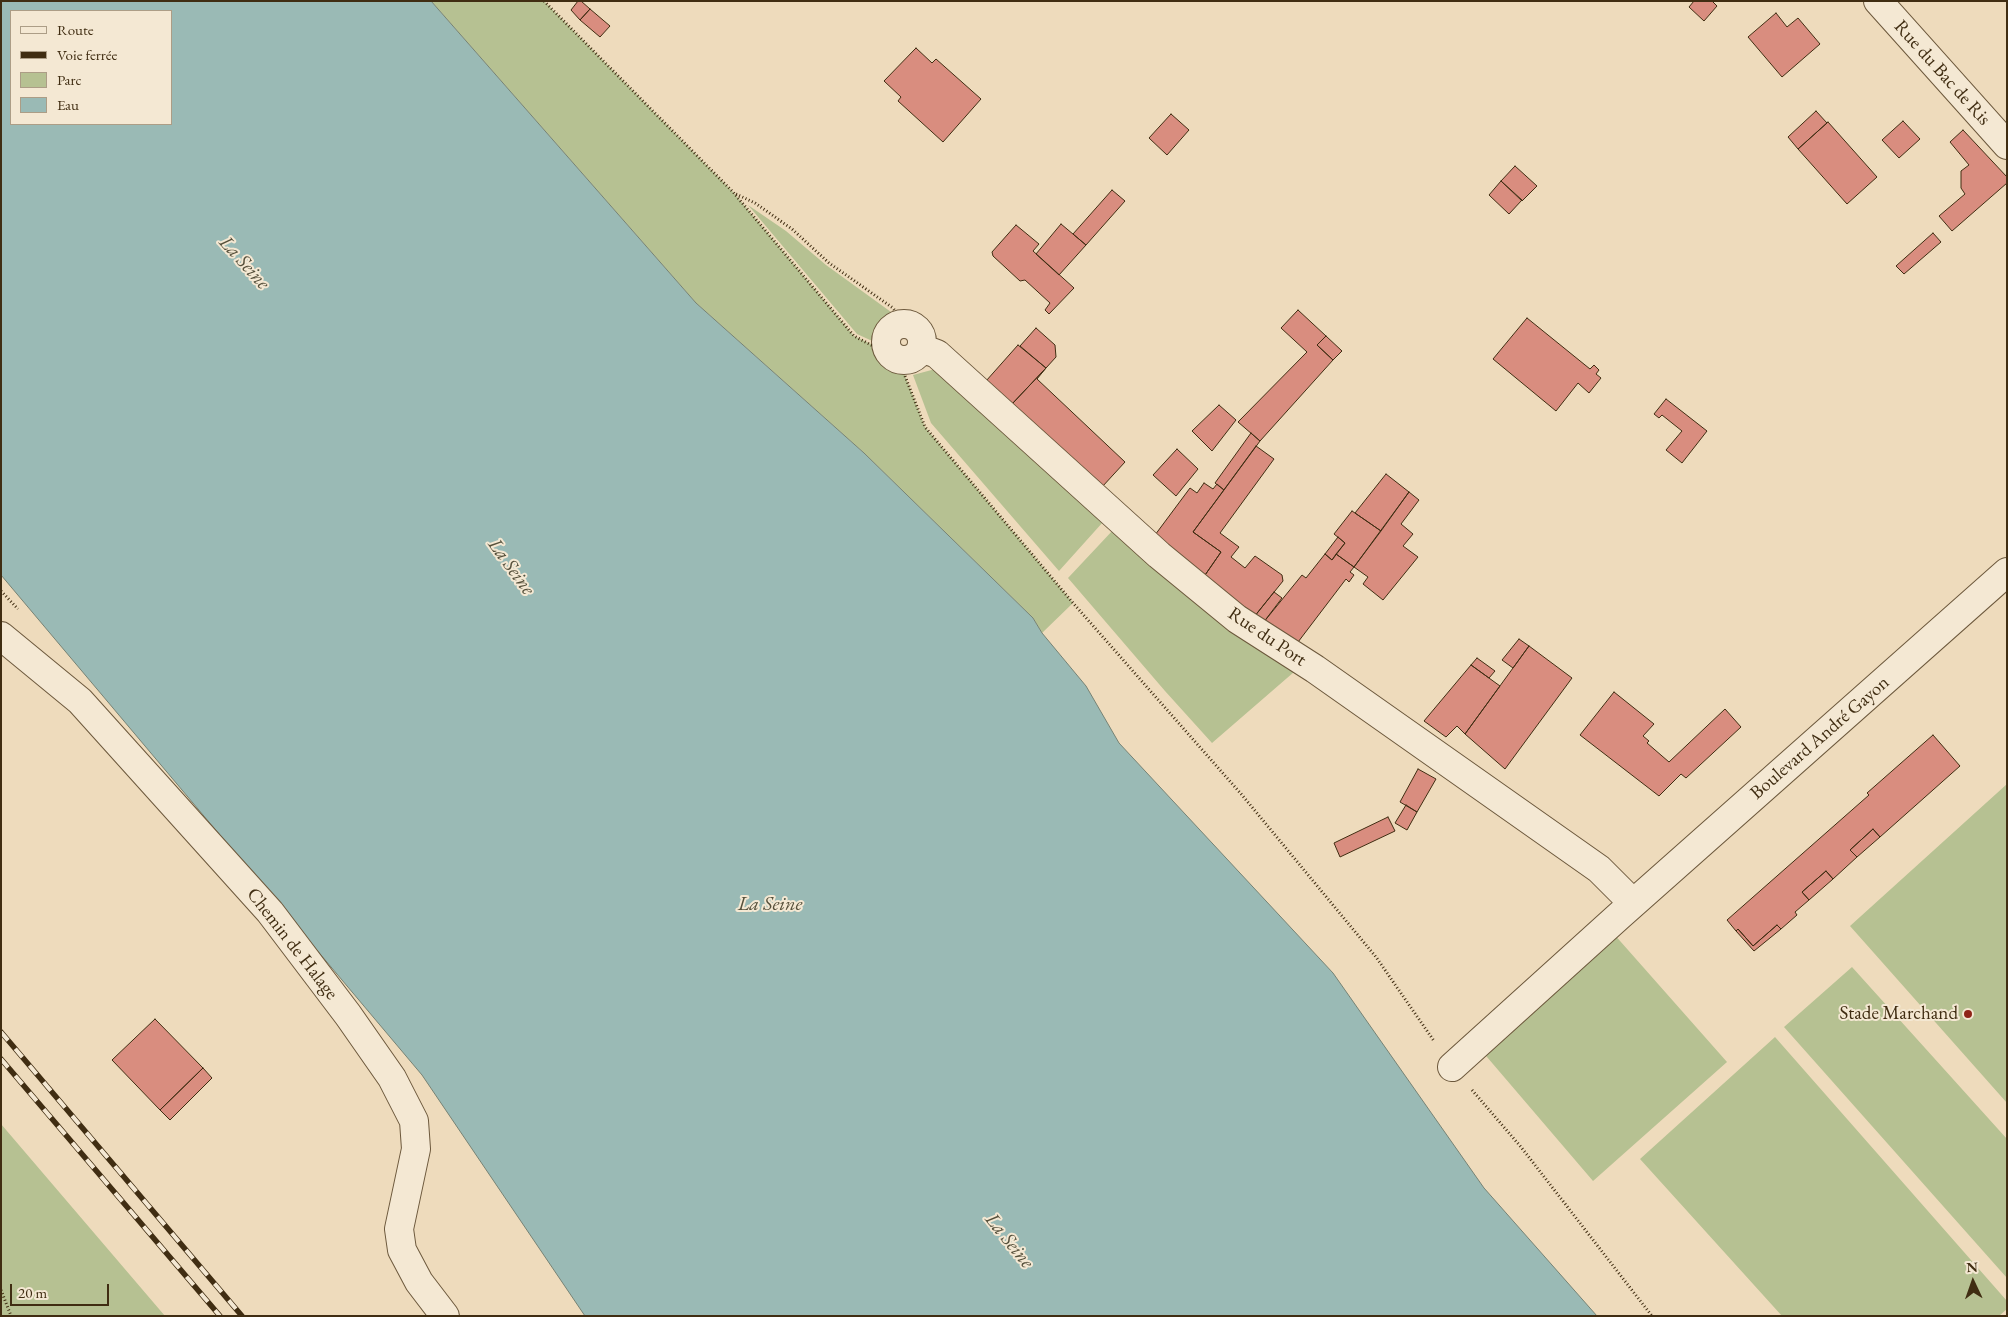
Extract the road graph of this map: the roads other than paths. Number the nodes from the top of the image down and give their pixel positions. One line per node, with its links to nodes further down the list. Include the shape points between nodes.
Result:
1 (1878, 1): 2 (street, Rue du Bac de Ris)
2 (2007, 145)
3 (921, 348): 3 (street, via 920,332 913,326 903,323 887,333 888,352 897,363 895,358 913,358); 6 (street, Rue du Port, via 937,354 1159,555 1237,619 1315,669 1599,869)
4 (2007, 572): 6 (street, Boulevard André Gayon)
5 (1, 636): 8 (street, Chemin de Halage, via 80,701 264,905 392,1078 414,1121 416,1149 400,1229 402,1250 419,1282)
6 (1633, 903): 7 (street, Boulevard André Gayon)
7 (1452, 1067)
8 (445, 1316)

